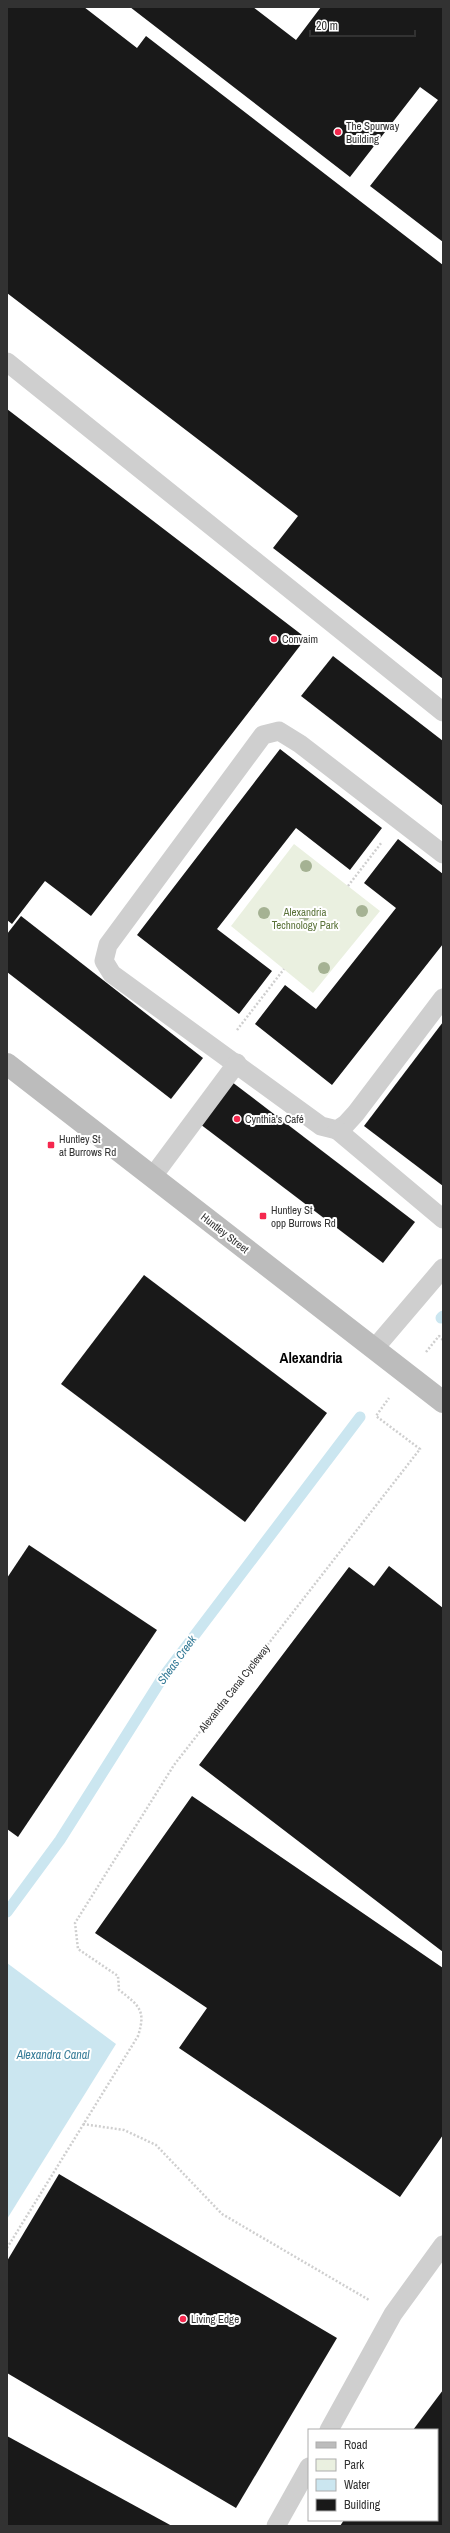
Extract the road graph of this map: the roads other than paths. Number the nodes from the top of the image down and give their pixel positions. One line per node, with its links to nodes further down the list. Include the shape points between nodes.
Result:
1 (7, 362): 2 (lane)
2 (443, 712)
3 (443, 854): 5 (lane, via 284,734 279,731 262,735 108,945 104,961 112,974)
4 (443, 998): 7 (lane, via 356,1113)
5 (237, 1063): 7 (lane, via 321,1126); 8 (lane)
6 (7, 1064): 8 (main road, Huntley Street)
7 (337, 1130): 9 (lane)
8 (153, 1176): 11 (main road, Huntley Street)
9 (443, 1219)
10 (443, 1268): 11 (lane)
11 (374, 1349): 12 (main road, Huntley Street)
12 (443, 1402)
13 (443, 2245): 14 (lane, via 393,2314)
14 (330, 2429)
15 (308, 2469): 16 (lane)
16 (276, 2526)

